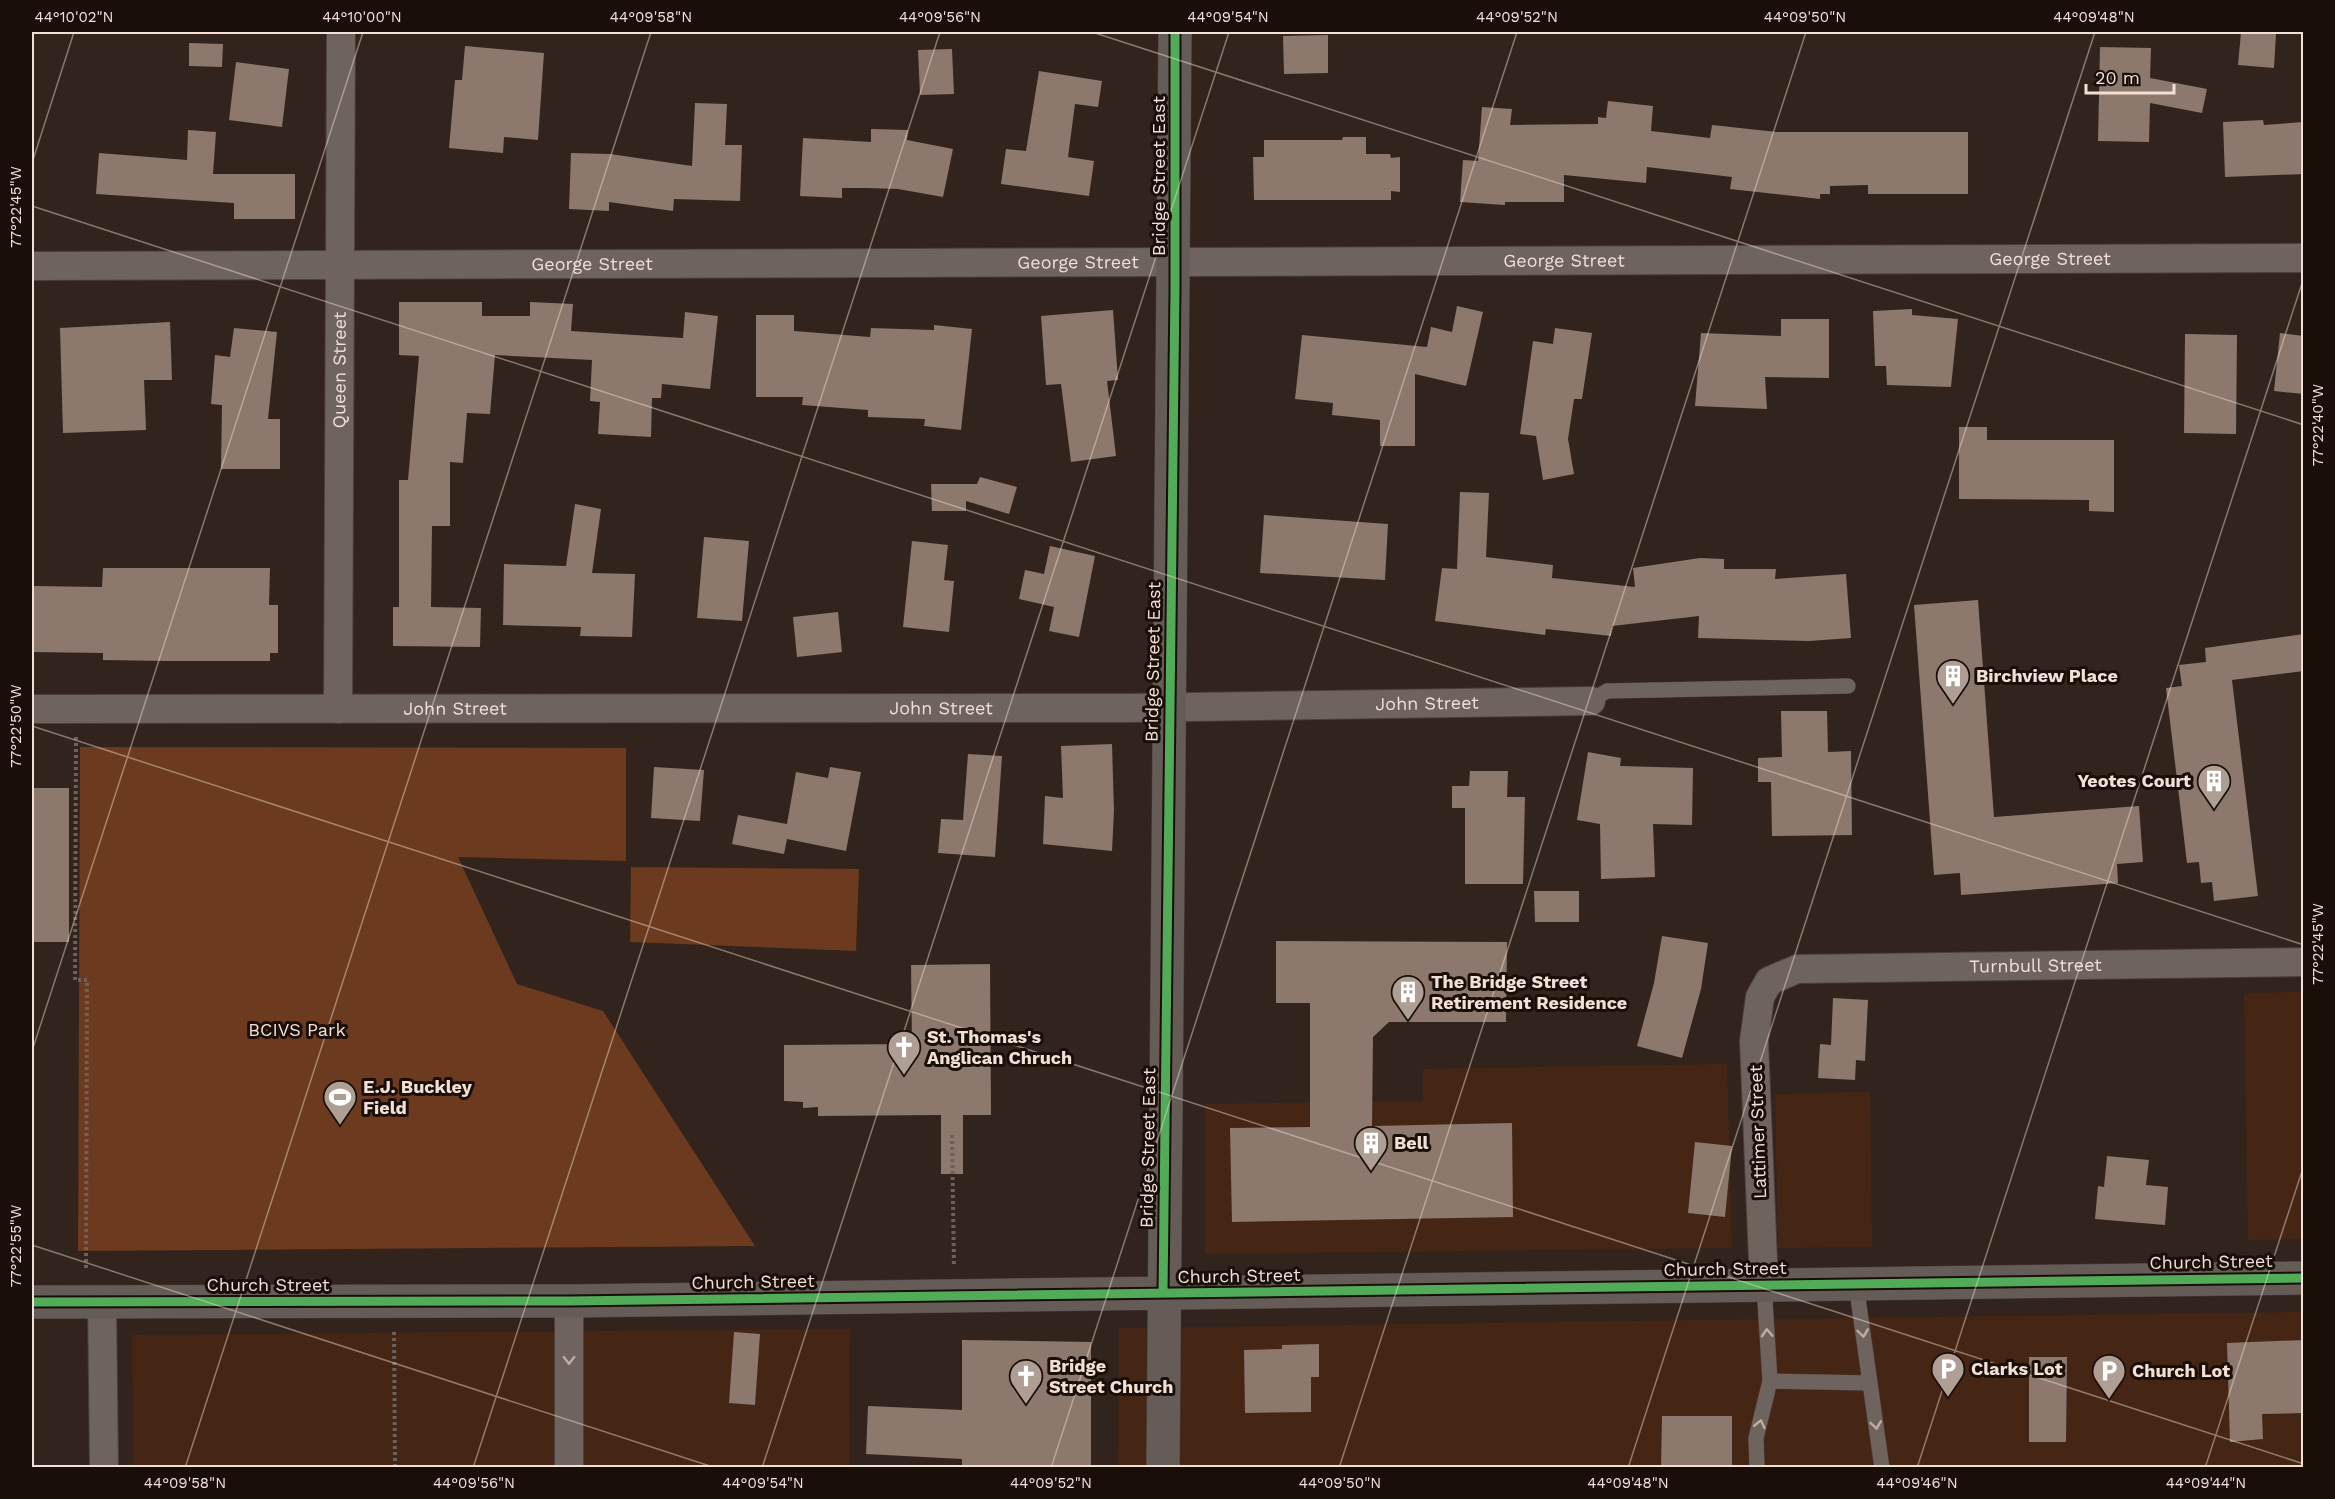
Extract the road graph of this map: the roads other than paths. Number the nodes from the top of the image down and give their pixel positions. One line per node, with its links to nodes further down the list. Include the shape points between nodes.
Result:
1 (341, 32): 6 (street, Queen Street)
2 (1175, 32): 4 (street, Bridge Street East)
3 (2304, 258): 4 (street, George Street)
4 (1175, 262): 6 (street, George Street); 9 (street, Bridge Street East)
5 (32, 266): 6 (street, George Street)
6 (340, 266): 10 (street, Queen Street)
7 (1848, 686): 8 (lane, John Street, via 1607,691)
8 (1591, 700): 9 (street, John Street)
9 (1169, 707): 10 (street, John Street); 18 (street, Bridge Street East)
10 (338, 709): 11 (street, John Street)
11 (32, 710)
12 (2304, 962): 13 (street, Turnbull Street, via 1797,969)
13 (1769, 981): 16 (street, Lattimer Street, via 1760,997 1754,1041)
14 (2304, 1278): 15 (street, Church Street)
15 (1856, 1284): 16 (street, Church Street); 22 (lane, one-way to 22)
16 (1764, 1285): 18 (street, Church Street); 21 (lane, one-way to 16)
17 (94, 1289): 19 (street, Church Street); 20 (street, Church Street); 23 (street)
18 (1163, 1293): 19 (street, Church Street); 25 (street, Bridge Street East)
19 (569, 1301): 24 (street, one-way to 24)
20 (32, 1302)
21 (1770, 1381): 22 (lane); 26 (lane, one-way to 21, via 1756,1438)
22 (1870, 1383): 27 (lane, one-way to 27)
23 (104, 1467)
24 (569, 1467)
25 (1163, 1467)
26 (1756, 1467)
27 (1882, 1467)

